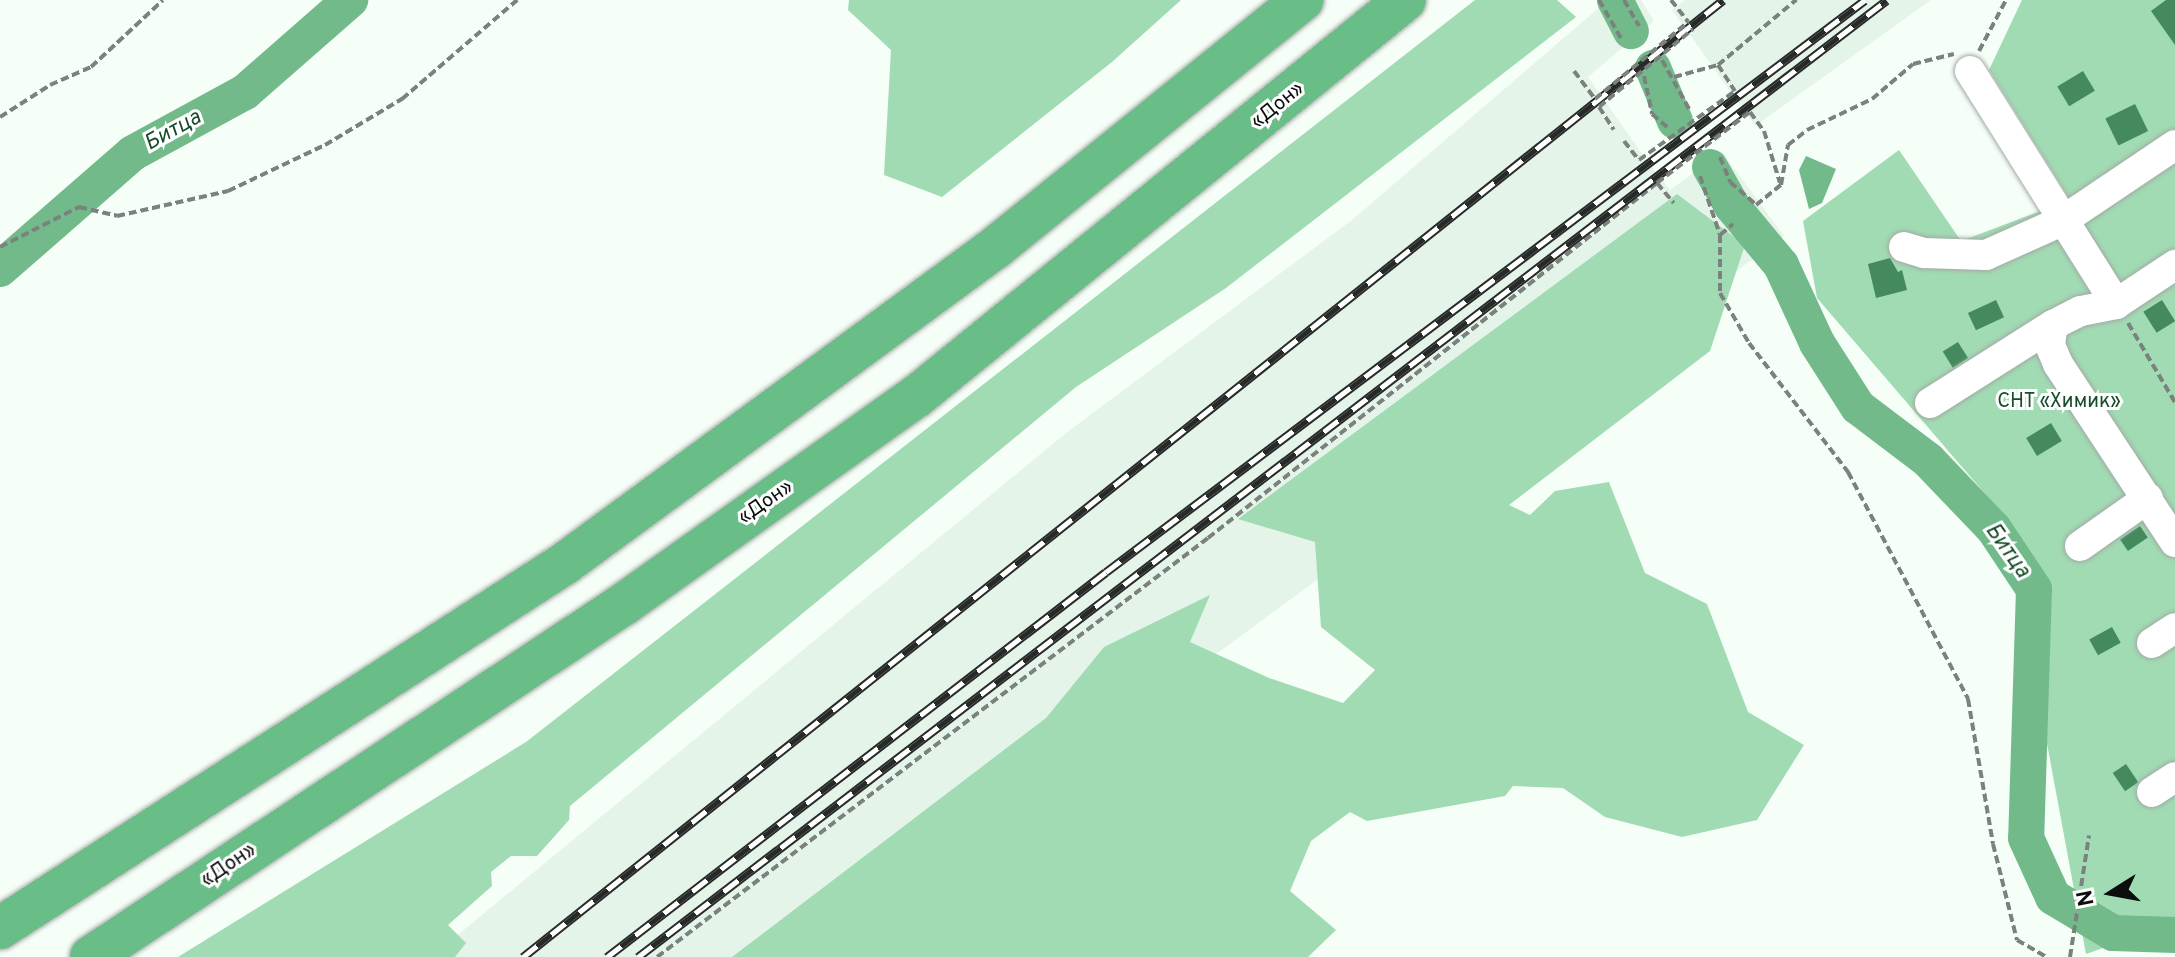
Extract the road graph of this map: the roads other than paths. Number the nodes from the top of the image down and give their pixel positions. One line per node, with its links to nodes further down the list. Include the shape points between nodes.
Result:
1 (1302, 0): 14 (highway, via 995,248 564,564)
2 (1405, 0): 15 (highway, «Дон», via 917,396 624,604)
3 (1973, 65): 5 (lane)
4 (2175, 145): 5 (lane)
5 (2062, 221): 6 (lane, via 1986,255 1924,253); 8 (lane)
6 (1904, 247)
7 (2175, 265): 8 (lane)
8 (2116, 304): 9 (lane, via 2081,311)
9 (2053, 325): 10 (lane); 11 (lane, via 2050,345 2058,364)
10 (1930, 403)
11 (2148, 498): 12 (lane); 13 (lane)
12 (2175, 542)
13 (2080, 546)
14 (0, 928)
15 (91, 957)

